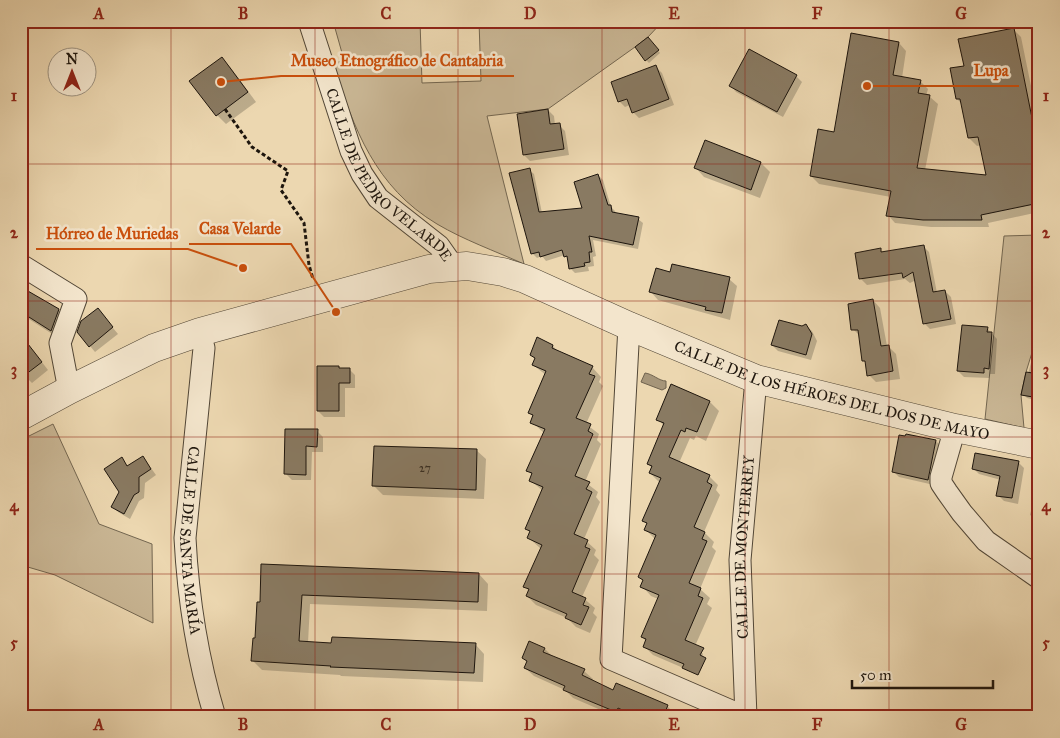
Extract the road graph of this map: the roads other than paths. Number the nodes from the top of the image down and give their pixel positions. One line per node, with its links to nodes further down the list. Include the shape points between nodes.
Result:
1 (309, 21): 3 (street, CALLE DE PEDRO VELARDE, via 351,151 362,174 378,198 439,246)
2 (21, 265): 7 (street, via 76,299 60,343)
3 (453, 266): 4 (street, CALLE DE LOS HÉROES DEL DOS DE MAYO, via 482,267 525,279); 5 (street, CALLE DE LOS HÉROES DEL DOS DE MAYO, via 429,269)
4 (629, 326): 6 (street, CALLE DE LOS HÉROES DEL DOS DE MAYO); 13 (street, via 610,659)
5 (200, 332): 7 (street, CALLE DE LOS HÉROES DEL DOS DE MAYO, via 154,348); 12 (street, CALLE DE SANTA MARÍA, via 204,348 184,538 198,644)
6 (756, 379): 9 (street, CALLE DE LOS HÉROES DEL DOS DE MAYO); 13 (street, CALLE DE MONTERREY, via 740,560)
7 (69, 390): 8 (street, CALLE DE LOS HÉROES DEL DOS DE MAYO)
8 (21, 416)
9 (955, 428): 10 (street, CALLE DE LOS HÉROES DEL DOS DE MAYO); 11 (street, via 942,483 986,540)
10 (1039, 445)
11 (1039, 578)
12 (215, 717)
13 (746, 717)

